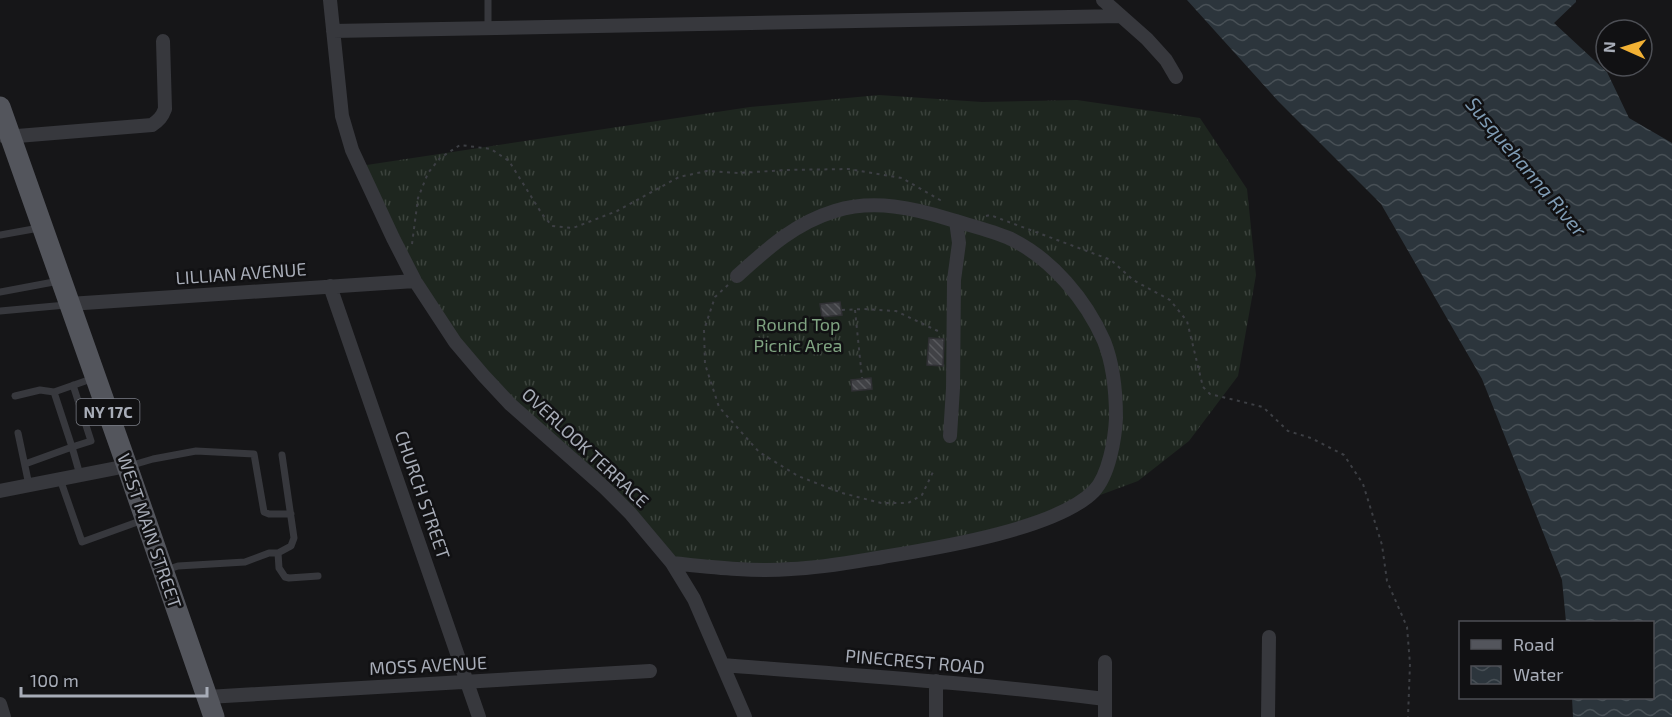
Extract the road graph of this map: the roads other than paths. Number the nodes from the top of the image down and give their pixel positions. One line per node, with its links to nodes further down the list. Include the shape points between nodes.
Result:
1 (330, 0): 6 (street, OVERLOOK TERRACE)
2 (488, 0): 5 (lane)
3 (1103, 0): 4 (street)
4 (1121, 16): 5 (street); 8 (street, via 1166,60)
5 (488, 28): 6 (street)
6 (333, 31): 16 (street, OVERLOOK TERRACE, via 342,116 352,150)
7 (164, 41): 10 (street, via 165,109 155,123)
8 (1176, 77)
9 (0, 107): 10 (main road, WEST MAIN STREET / NY 17C)
10 (5, 137): 12 (main road, WEST MAIN STREET / NY 17C)
11 (950, 219): 14 (street, via 896,206 868,205 836,211 779,239); 26 (street, via 959,243 954,280); 38 (street, via 1005,237 1029,250 1065,282 1104,343 1114,378 1115,428 1108,465 1096,489 1080,503 1053,516 987,537 924,550 789,570)
12 (42, 227): 13 (lane); 15 (main road, WEST MAIN STREET / NY 17C)
13 (0, 235)
14 (737, 276)
15 (61, 280): 18 (lane); 19 (main road, WEST MAIN STREET / NY 17C)
16 (415, 281): 17 (street, LILLIAN AVENUE); 38 (street, OVERLOOK TERRACE, via 483,375 605,488)
17 (330, 286): 19 (street, LILLIAN AVENUE); 46 (street, CHURCH STREET)
18 (0, 292)
19 (69, 304): 20 (lane); 21 (main road, WEST MAIN STREET / NY 17C)
20 (0, 311)
21 (95, 377): 22 (lane); 30 (main road, WEST MAIN STREET / NY 17C)
22 (73, 385): 23 (lane); 27 (lane, via 91,441)
23 (54, 392): 24 (lane, via 40,390); 27 (lane)
24 (15, 396)
25 (18, 433): 29 (lane)
26 (950, 436)
27 (72, 447): 29 (lane); 31 (lane)
28 (282, 455): 35 (lane)
29 (25, 464): 33 (lane)
30 (127, 466): 31 (street); 35 (lane, via 196,451 254,454 264,512); 36 (main road, WEST MAIN STREET / NY 17C)
31 (80, 475): 32 (street)
32 (60, 479): 33 (street); 36 (lane, via 82,542)
33 (29, 485): 34 (street)
34 (0, 491)
35 (291, 514): 37 (lane, via 294,538 291,546)
36 (146, 519): 39 (main road, WEST MAIN STREET / NY 17C)
37 (278, 553): 39 (lane, via 244,562 178,566); 40 (lane, via 279,568 285,577)
38 (672, 563): 43 (street, OVERLOOK TERRACE, via 694,599)
39 (164, 571): 49 (main road, WEST MAIN STREET / NY 17C)
40 (318, 576)
41 (1269, 637): 55 (street)
42 (1105, 662): 47 (street)
43 (723, 665): 45 (street, PINECREST ROAD); 52 (street, OVERLOOK TERRACE)
44 (650, 670): 46 (street, MOSS AVENUE)
45 (936, 681): 47 (street, PINECREST ROAD); 53 (street)
46 (467, 682): 49 (street, MOSS AVENUE); 51 (street, CHURCH STREET)
47 (1105, 699): 54 (street)
48 (0, 705): 50 (street)
49 (209, 711)
50 (4, 717)
51 (479, 717)
52 (745, 717)
53 (936, 717)
54 (1105, 717)
55 (1268, 717)

